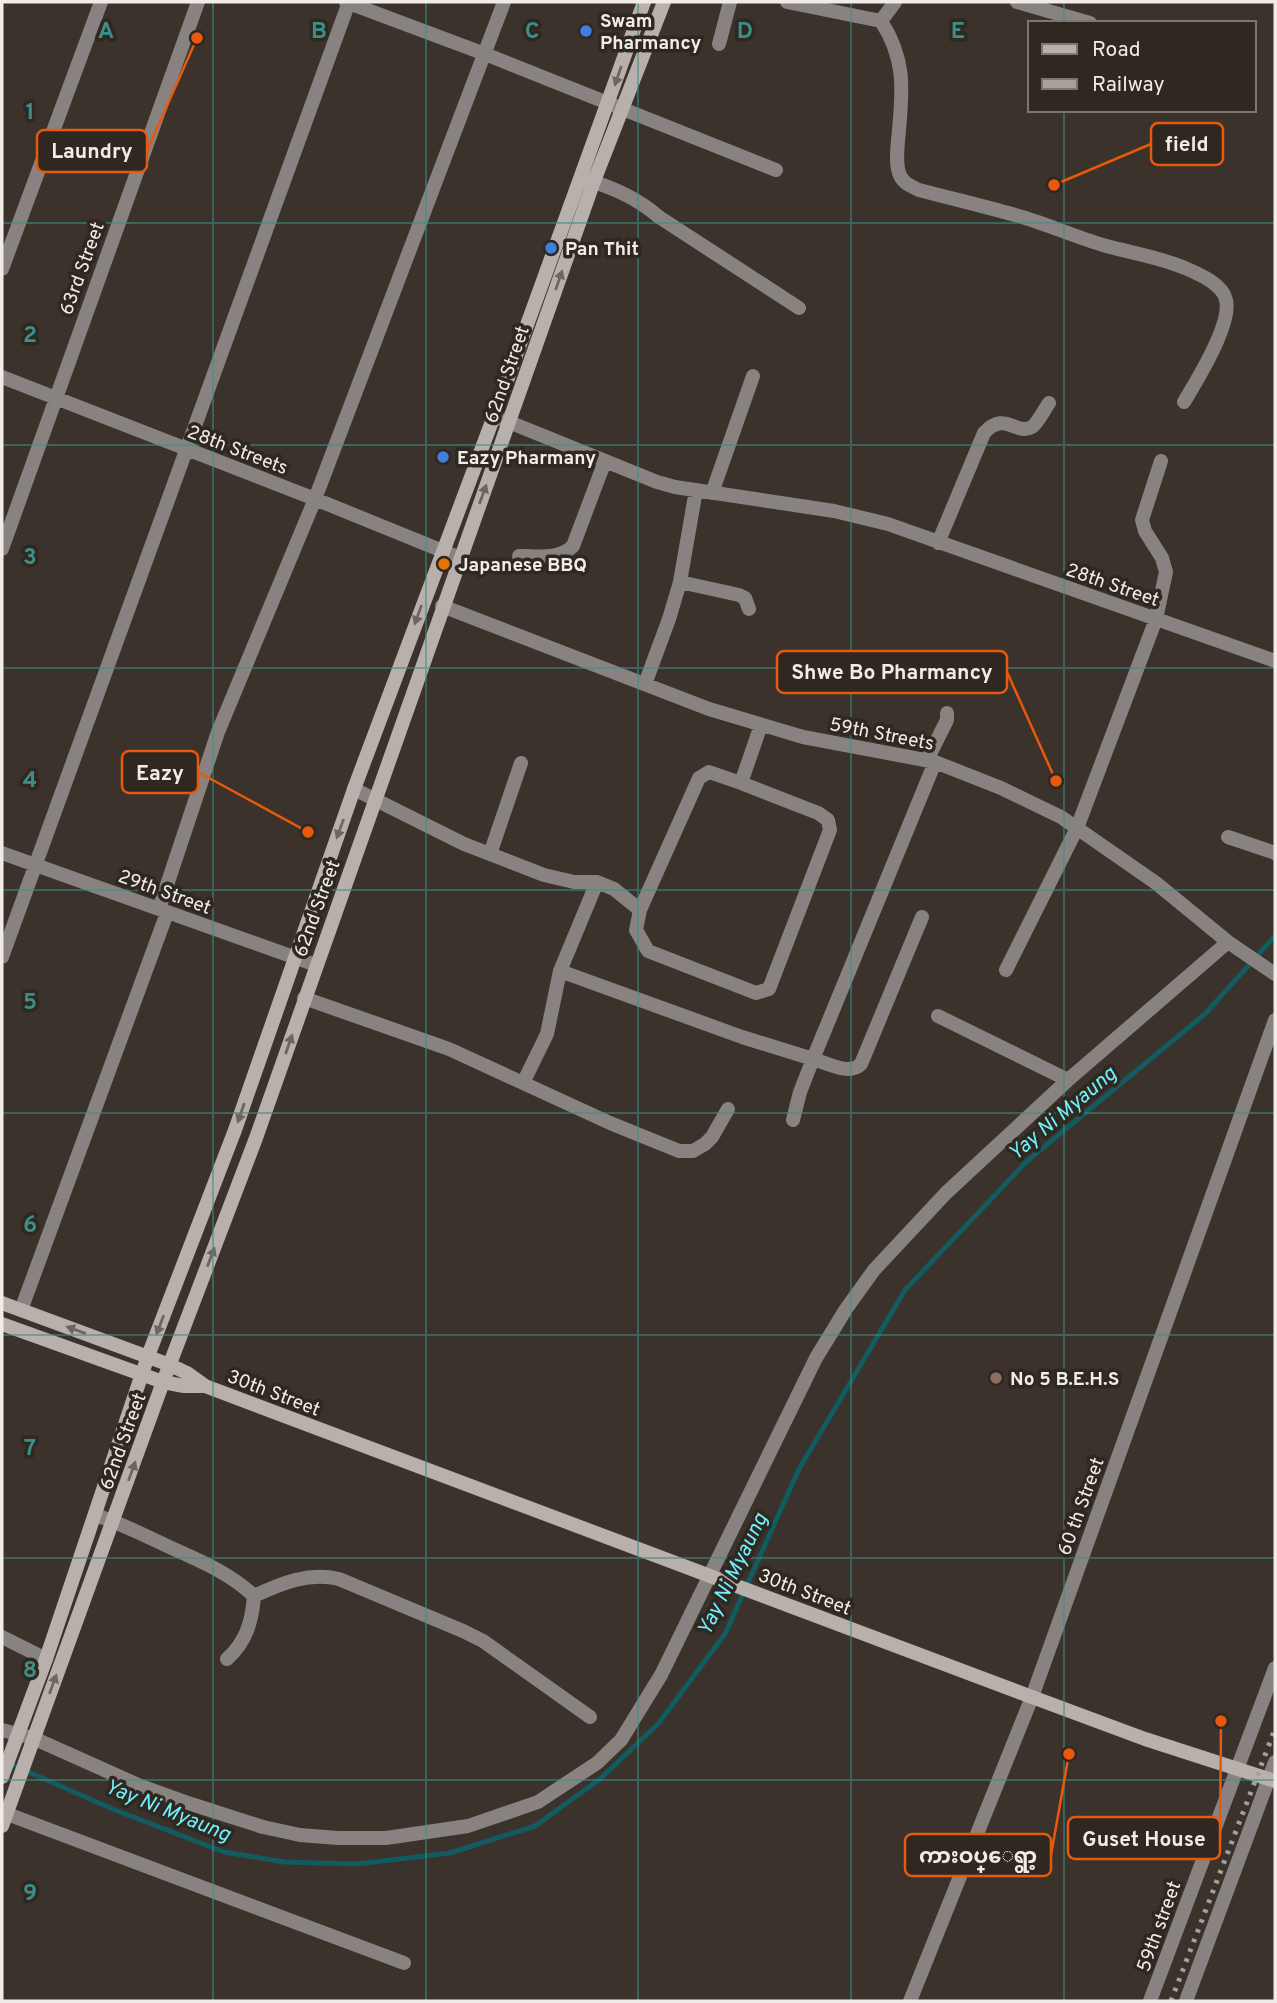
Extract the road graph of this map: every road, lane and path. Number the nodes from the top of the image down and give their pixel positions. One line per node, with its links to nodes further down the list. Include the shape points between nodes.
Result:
1 (101, 2): 19 (street)
2 (198, 2): 23 (street, 63rd Street)
3 (348, 2): 14 (street); 28 (street)
4 (504, 2): 14 (street)
5 (644, 2): 15 (main road, 62nd Street, one-way to 15)
6 (664, 2): 16 (main road, 62nd Street)
7 (730, 2): 13 (street)
8 (787, 2): 11 (street)
9 (895, 2): 11 (street)
10 (1017, 2): 12 (street)
11 (881, 21): 24 (street, via 894,40 901,66 897,154 899,174 906,184 1165,260 1220,289 1226,299 1223,326)
12 (1083, 21)
13 (719, 44)
14 (485, 54): 15 (street); 33 (street)
15 (608, 104): 16 (street); 18 (main road, 62nd Street)
16 (623, 110): 17 (street); 18 (main road, 62nd Street)
17 (776, 170)
18 (587, 179): 20 (street, via 643,202); 26 (main road, 62nd Street); 27 (main road, 62nd Street, one-way to 18)
19 (2, 269)
20 (799, 308)
21 (753, 376): 32 (street)
22 (2, 377): 23 (street, 28th Streets)
23 (55, 396): 28 (street, 28th Streets); 35 (street, 63rd Street)
24 (1184, 402)
25 (1049, 403): 34 (street, via 1033,426 999,422 984,433)
26 (494, 416): 27 (street, 28th Street); 36 (main road, 62nd Street)
27 (509, 422): 30 (street, 28th Street); 38 (main road, 62nd Street, one-way to 27)
28 (186, 450): 33 (street, 28th Streets); 57 (street)
29 (1161, 460): 42 (street, via 1142,520 1166,572)
30 (605, 461): 31 (street, 28th Street, via 657,482); 37 (street, via 573,546 551,556)
31 (696, 491): 32 (street, 28th Street); 39 (street)
32 (712, 493): 34 (street, 28th Street, via 866,518)
33 (315, 499): 36 (street, 28th Streets); 60 (street, via 218,732)
34 (938, 542): 42 (street, 28th Street)
35 (2, 549)
36 (442, 551): 38 (street, 28th Streets); 50 (main road, 62nd Street, one-way to 50)
37 (519, 556)
38 (460, 558): 40 (main road, 62nd Street)
39 (680, 582): 41 (street, via 739,594); 44 (street)
40 (442, 606): 44 (street, 59th Streets); 51 (main road, 62nd Street)
41 (749, 609)
42 (1156, 619): 43 (street, 28th Street); 52 (street)
43 (1275, 660)
44 (645, 684): 46 (street, 59th Streets)
45 (947, 713): 47 (street)
46 (761, 725): 47 (street, 59th Streets); 49 (street)
47 (931, 761): 52 (street, 59th Streets, via 1002,788); 72 (street)
48 (521, 763): 56 (street)
49 (741, 783): 59 (street, via 709,772 699,778); 59 (street, via 818,813 828,820 830,830 769,989 756,993 648,951 636,930)
50 (354, 789): 51 (street); 64 (main road, 62nd Street, one-way to 64)
51 (376, 799): 56 (street); 65 (main road, 62nd Street)
52 (1077, 828): 62 (street, 59th Streets, via 1156,883); 66 (street)
53 (1228, 837): 55 (street)
54 (2, 853): 57 (street, 29th Street)
55 (1275, 853)
56 (490, 854): 58 (street, via 544,875)
57 (34, 866): 60 (street, 29th Street); 63 (street)
58 (597, 882): 59 (street); 67 (street)
59 (639, 910)
60 (163, 911): 64 (street, 29th Street); 78 (street)
61 (922, 917): 72 (street, via 861,1064 850,1070)
62 (1228, 942): 68 (street, 59th Streets); 73 (street)
63 (2, 957)
64 (294, 958): 65 (street, 29th Street); 80 (main road, 62nd Street, one-way to 80)
65 (316, 965): 69 (main road, 62nd Street)
66 (1006, 970)
67 (560, 971): 72 (street); 74 (street, via 547,1034)
68 (1271, 971)
69 (304, 998): 74 (street, via 449,1049); 81 (main road, 62nd Street, one-way to 69)
70 (938, 1016): 73 (street)
71 (1275, 1020): 93 (street, 60 th Street)
72 (813, 1059): 76 (street)
73 (1068, 1080): 87 (street, via 946,1194 874,1270 846,1309 816,1358)
74 (523, 1083): 75 (street, via 679,1151 693,1151 705,1144)
75 (728, 1109)
76 (793, 1120)
77 (2, 1303): 78 (main road, 30th Street)
78 (21, 1310): 80 (main road, 30th Street, one-way to 78)
79 (2, 1324): 82 (main road, 30th Street)
80 (148, 1356): 81 (main road, 30th Street); 82 (main road, 62nd Street)
81 (170, 1365): 83 (main road, 62nd Street); 84 (main road, 30th Street)
82 (141, 1374): 83 (main road, 30th Street); 85 (main road, 62nd Street)
83 (163, 1382): 84 (main road, 30th Street); 86 (main road, 62nd Street, one-way to 83)
84 (205, 1387): 87 (main road, 30th Street)
85 (95, 1515): 86 (street); 90 (main road, 62nd Street)
86 (114, 1521): 88 (street, via 232,1577); 96 (main road, 62nd Street, one-way to 86)
87 (715, 1578): 93 (main road, 30th Street); 96 (street, via 621,1740 597,1763 538,1802 468,1826 386,1838 325,1837 262,1828)
88 (254, 1596): 91 (street, via 253,1616 244,1639); 94 (street, via 292,1580 339,1579 463,1631)
89 (2, 1637): 90 (street)
90 (46, 1659): 95 (main road, 62nd Street)
91 (227, 1659)
92 (1275, 1668): 98 (street, 59th street)
93 (1032, 1697): 98 (main road, 30th Street); 103 (street, 60 th Street)
94 (590, 1717)
95 (11, 1735): 96 (street); 99 (main road, 62nd Street)
96 (31, 1743): 101 (main road, 62nd Street)
97 (1275, 1762): 100 (street)
98 (1237, 1768): 100 (main road, 30th Street); 104 (street, 59th street)
99 (4, 1771)
100 (1272, 1780): 105 (street)
101 (3, 1817): 102 (street)
102 (404, 1963)
103 (910, 2001)
104 (1150, 2001)
105 (1186, 2001)

